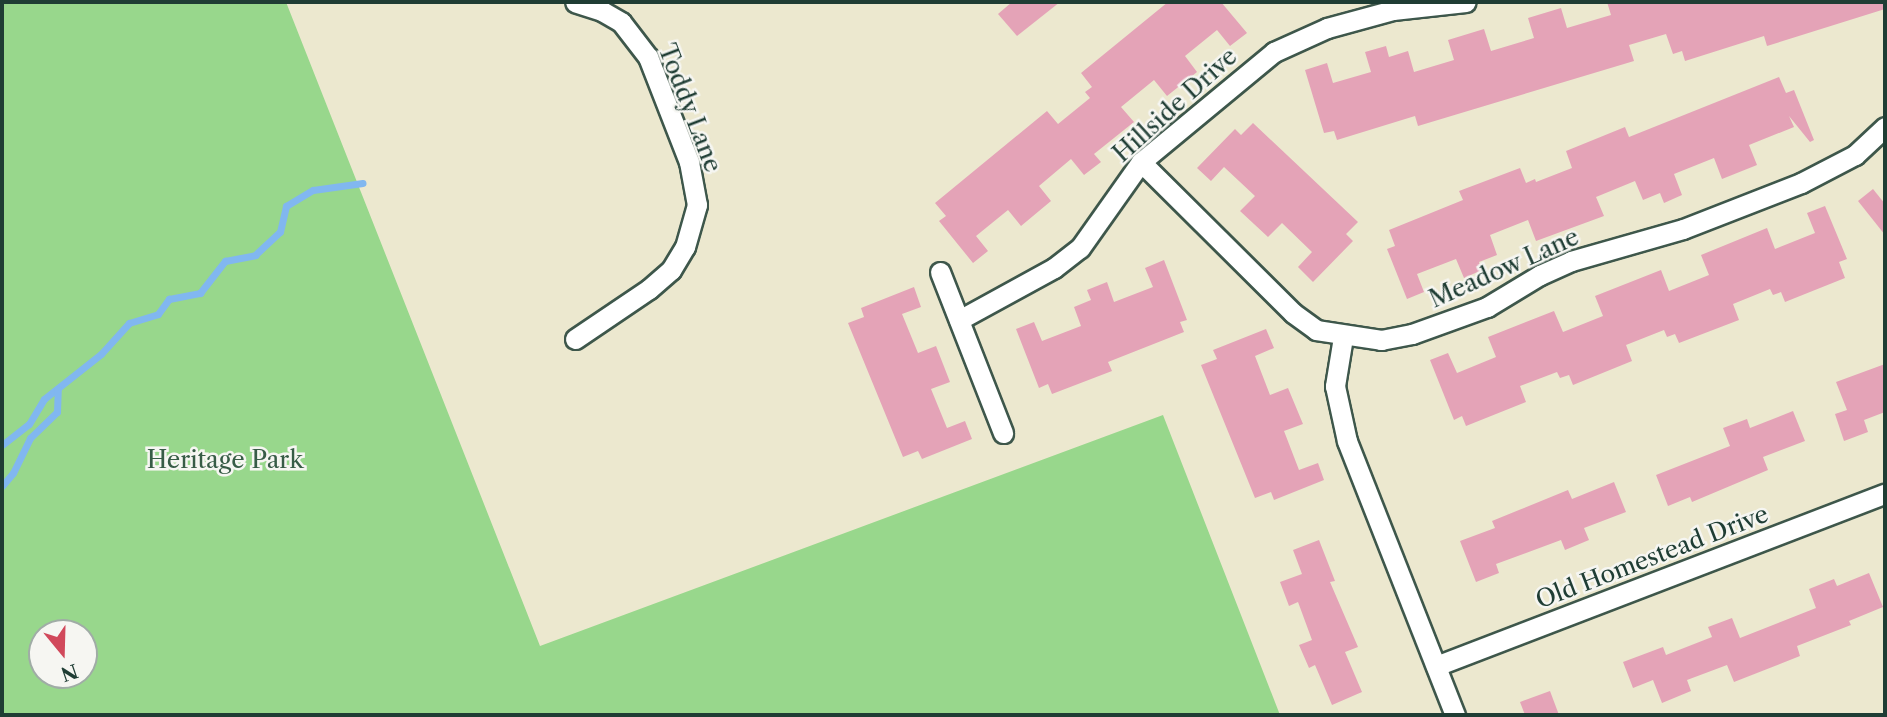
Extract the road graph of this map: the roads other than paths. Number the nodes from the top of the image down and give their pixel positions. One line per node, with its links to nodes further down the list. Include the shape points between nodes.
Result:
1 (575, 2): 8 (street, Toddy Lane, via 621,23 648,57 689,162 697,205 685,247 671,270)
2 (1466, 2): 4 (street, Hillside Drive, via 1393,10 1299,38 1274,52)
3 (1885, 127): 7 (street, Meadow Lane, via 1828,172 1683,229 1571,261 1487,307 1412,334 1381,340)
4 (1141, 162): 6 (street, Hillside Drive, via 1080,248 1054,268); 7 (street, Meadow Lane, via 1293,313 1316,330)
5 (940, 272): 6 (street)
6 (959, 320): 9 (street)
7 (1343, 337): 11 (street, via 1335,386 1347,441)
8 (575, 338)
9 (1003, 433)
10 (1885, 495): 11 (street, Old Homestead Drive)
11 (1436, 666): 12 (street)
12 (1455, 715)

